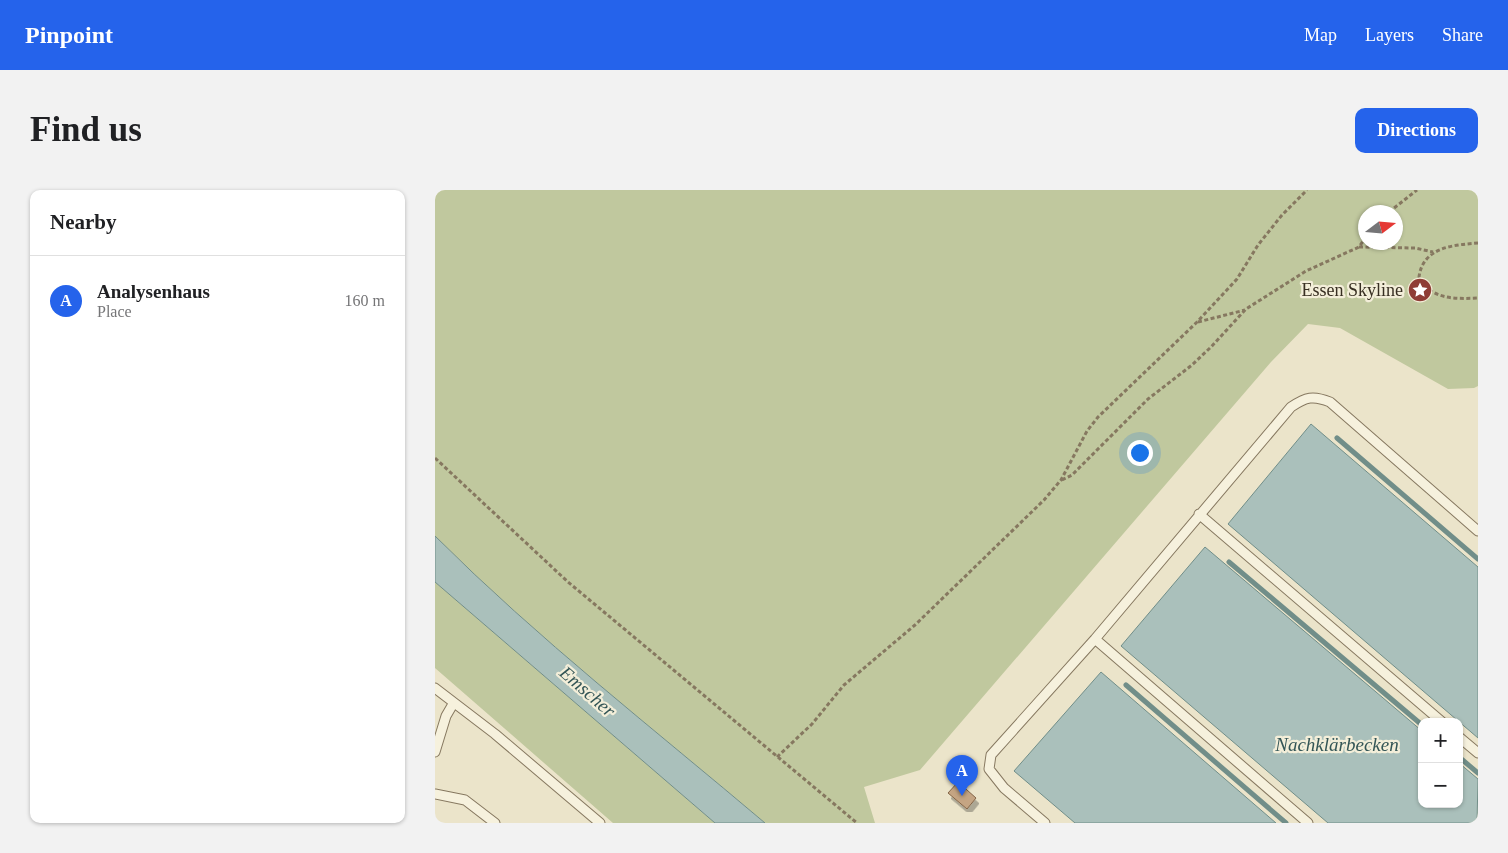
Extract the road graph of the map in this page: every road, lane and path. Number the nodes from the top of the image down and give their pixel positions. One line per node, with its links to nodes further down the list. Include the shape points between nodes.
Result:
1 (1307, 190): 10 (path, via 1282,215 1237,279)
2 (1417, 190): 3 (path)
3 (1398, 205)
4 (1478, 243): 7 (path, via 1448,246)
5 (1358, 247): 9 (path, via 1305,271)
6 (1403, 248): 7 (path)
7 (1433, 252): 8 (path, via 1421,267 1419,277 1423,286 1440,296)
8 (1478, 298)
9 (1247, 309): 10 (path); 12 (path, via 1193,365 1155,394 1072,475)
10 (1197, 322): 12 (path, via 1098,417)
11 (435, 458): 22 (path, via 568,582)
12 (1061, 480): 22 (path, via 915,625 844,685 813,724)
13 (1199, 514): 14 (lane, via 1291,407 1316,396 1330,402); 15 (lane); 18 (lane)
14 (1478, 531)
15 (1095, 639): 27 (lane, via 991,755 989,769 1004,788); 28 (lane)
16 (435, 688): 17 (lane)
17 (453, 704): 20 (lane); 25 (lane, via 495,734)
18 (1436, 718)
19 (1463, 740): 21 (lane)
20 (435, 752)
21 (1478, 753)
22 (777, 757): 26 (path)
23 (435, 794): 24 (lane, via 465,800)
24 (495, 823)
25 (600, 823)
26 (857, 823)
27 (1045, 823)
28 (1309, 823)

